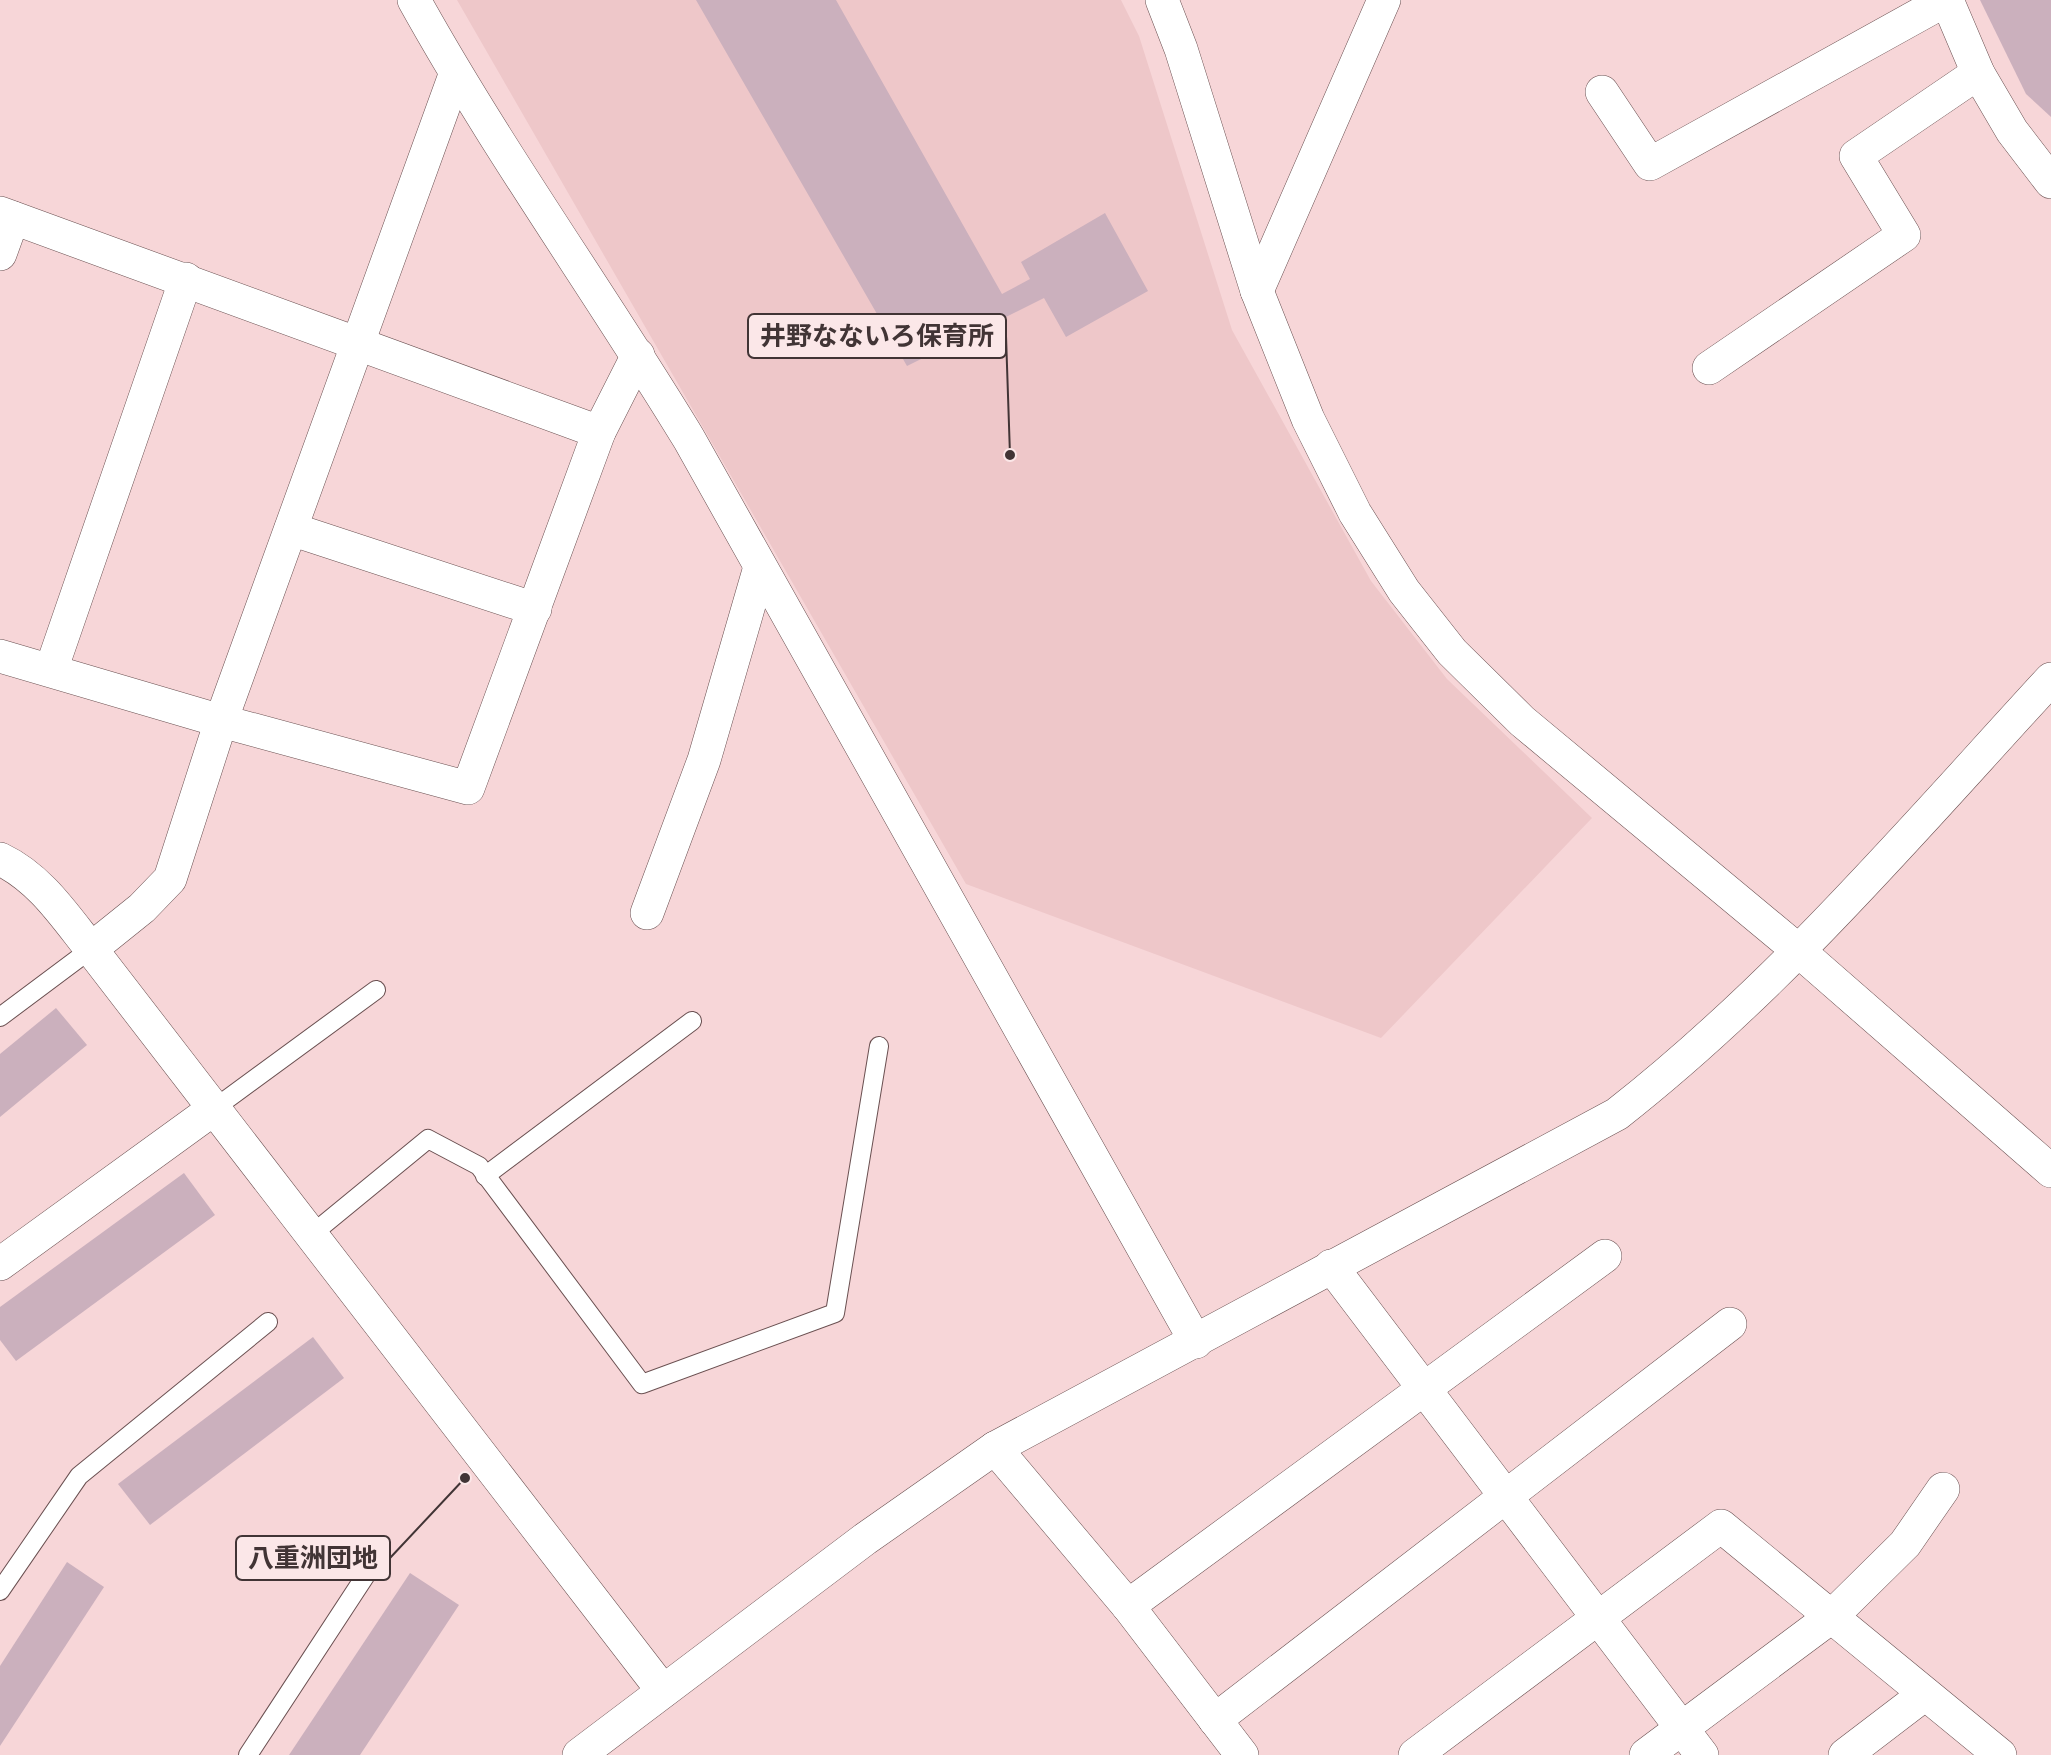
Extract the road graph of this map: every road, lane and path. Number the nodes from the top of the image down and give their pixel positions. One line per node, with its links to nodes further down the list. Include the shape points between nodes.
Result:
1 (414, 0): 6 (street)
2 (1162, 0): 12 (street)
3 (1384, 0): 12 (street)
4 (1947, 0): 5 (street); 7 (street, via 1650,164)
5 (1978, 72): 8 (street, via 2012,130); 15 (street, via 1856,156 1904,235)
6 (455, 75): 13 (street); 14 (street)
7 (1602, 92)
8 (2051, 182)
9 (6, 215): 10 (street); 11 (street)
10 (0, 254)
11 (186, 279): 13 (street); 21 (street)
12 (1257, 291): 27 (street, via 1308,419 1355,513 1404,591 1452,652 1522,721)
13 (358, 343): 16 (street); 17 (street)
14 (638, 355): 16 (street); 18 (street)
15 (1709, 368)
16 (599, 432): 19 (street)
17 (291, 529): 19 (street); 23 (street)
18 (760, 567): 25 (street, via 704,760); 41 (street)
19 (535, 609): 23 (street, via 468,788)
20 (0, 656): 21 (street)
21 (51, 670): 23 (street)
22 (2051, 679): 27 (street)
23 (221, 721): 26 (street, via 170,879)
24 (0, 859): 26 (street, via 19,868 43,888)
25 (647, 913)
26 (92, 949): 29 (lane); 32 (street)
27 (1800, 952): 33 (street); 38 (street, via 1682,1064 1617,1114)
28 (376, 990): 32 (lane)
29 (0, 1017)
30 (693, 1021): 34 (lane)
31 (879, 1046): 34 (lane, via 835,1313 642,1384)
32 (215, 1108): 35 (street); 37 (street)
33 (2051, 1171)
34 (485, 1176): 35 (lane, via 478,1167 428,1139)
35 (311, 1235): 51 (street)
36 (1605, 1256): 42 (street)
37 (0, 1264)
38 (1331, 1266): 41 (street); 42 (street)
39 (268, 1322): 47 (lane, via 79,1476)
40 (1730, 1324): 45 (street)
41 (1196, 1342): 43 (street)
42 (1424, 1391): 45 (street); 48 (street)
43 (995, 1448): 48 (street); 51 (street, via 865,1539)
44 (1943, 1489): 49 (street, via 1905,1544)
45 (1506, 1496): 50 (street); 53 (street)
46 (379, 1555): 55 (lane)
47 (0, 1592)
48 (1128, 1606): 53 (street)
49 (1831, 1617): 50 (street, via 1720,1526); 52 (street); 54 (street)
50 (1598, 1618): 54 (street); 58 (street)
51 (663, 1691): 56 (street)
52 (1925, 1694): 61 (street); 62 (street)
53 (1215, 1720): 57 (street)
54 (1682, 1729): 59 (street); 60 (street)
55 (248, 1755)
56 (579, 1755)
57 (1242, 1755)
58 (1415, 1755)
59 (1646, 1755)
60 (1702, 1755)
61 (1845, 1755)
62 (2000, 1755)

